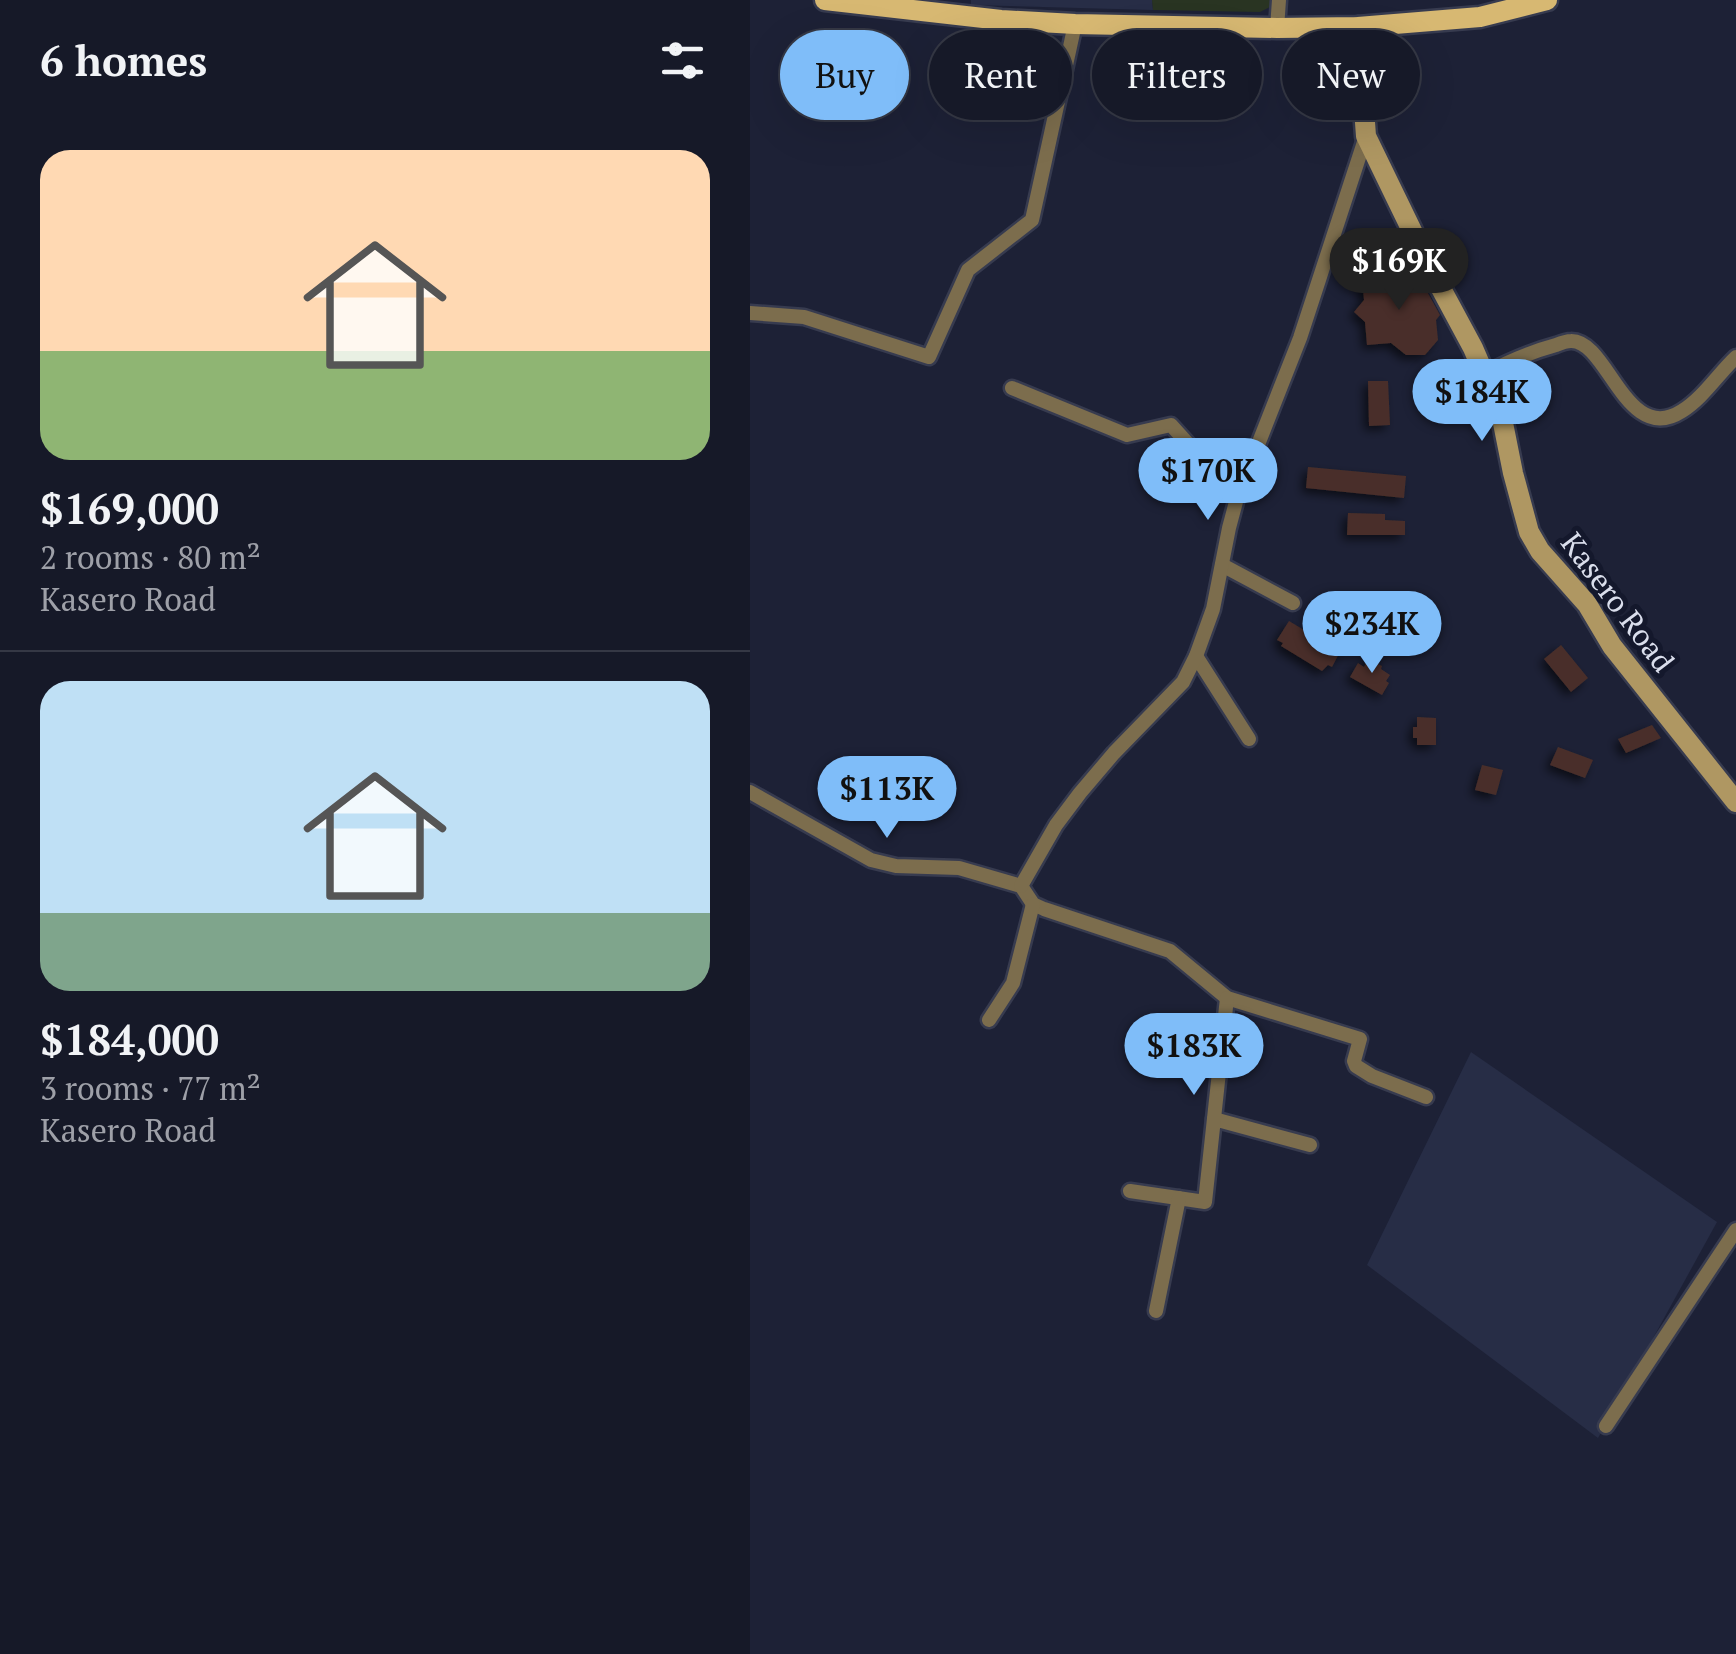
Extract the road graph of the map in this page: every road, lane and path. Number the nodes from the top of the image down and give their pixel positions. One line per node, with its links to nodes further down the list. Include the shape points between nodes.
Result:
1 (826, 0): 4 (main road)
2 (1279, 0): 6 (street)
3 (1547, 0): 5 (main road, via 1480,17)
4 (1076, 24): 6 (main road); 8 (street, via 1032,220 968,270 928,357 804,318)
5 (1358, 27): 6 (main road); 7 (street, Kasero Road)
6 (1277, 28)
7 (1366, 136): 10 (street, Kasero Road); 12 (street, via 1300,338)
8 (750, 313)
9 (1736, 357): 10 (street, via 1679,414 1656,418 1634,408 1586,344 1572,340 1522,354)
10 (1485, 374): 18 (street, Kasero Road, via 1540,551)
11 (1012, 388): 12 (street, via 1128,435 1171,424)
12 (1237, 498): 13 (street)
13 (1222, 565): 14 (street); 15 (street)
14 (1293, 604)
15 (1196, 656): 16 (street); 19 (street, via 1183,682 1080,793)
16 (1249, 739)
17 (750, 792): 19 (street, via 871,860 959,868)
18 (1734, 795)
19 (1021, 886): 20 (street)
20 (1033, 904): 21 (street, via 1170,951); 22 (street, via 1013,984)
21 (1227, 998): 23 (street, via 1360,1040 1356,1066); 24 (street)
22 (988, 1020)
23 (1426, 1097)
24 (1214, 1119): 25 (street); 27 (street, via 1205,1202)
25 (1310, 1144)
26 (1130, 1191): 27 (street)
27 (1179, 1198): 29 (street)
28 (1736, 1230): 30 (street)
29 (1156, 1311)
30 (1606, 1426)

